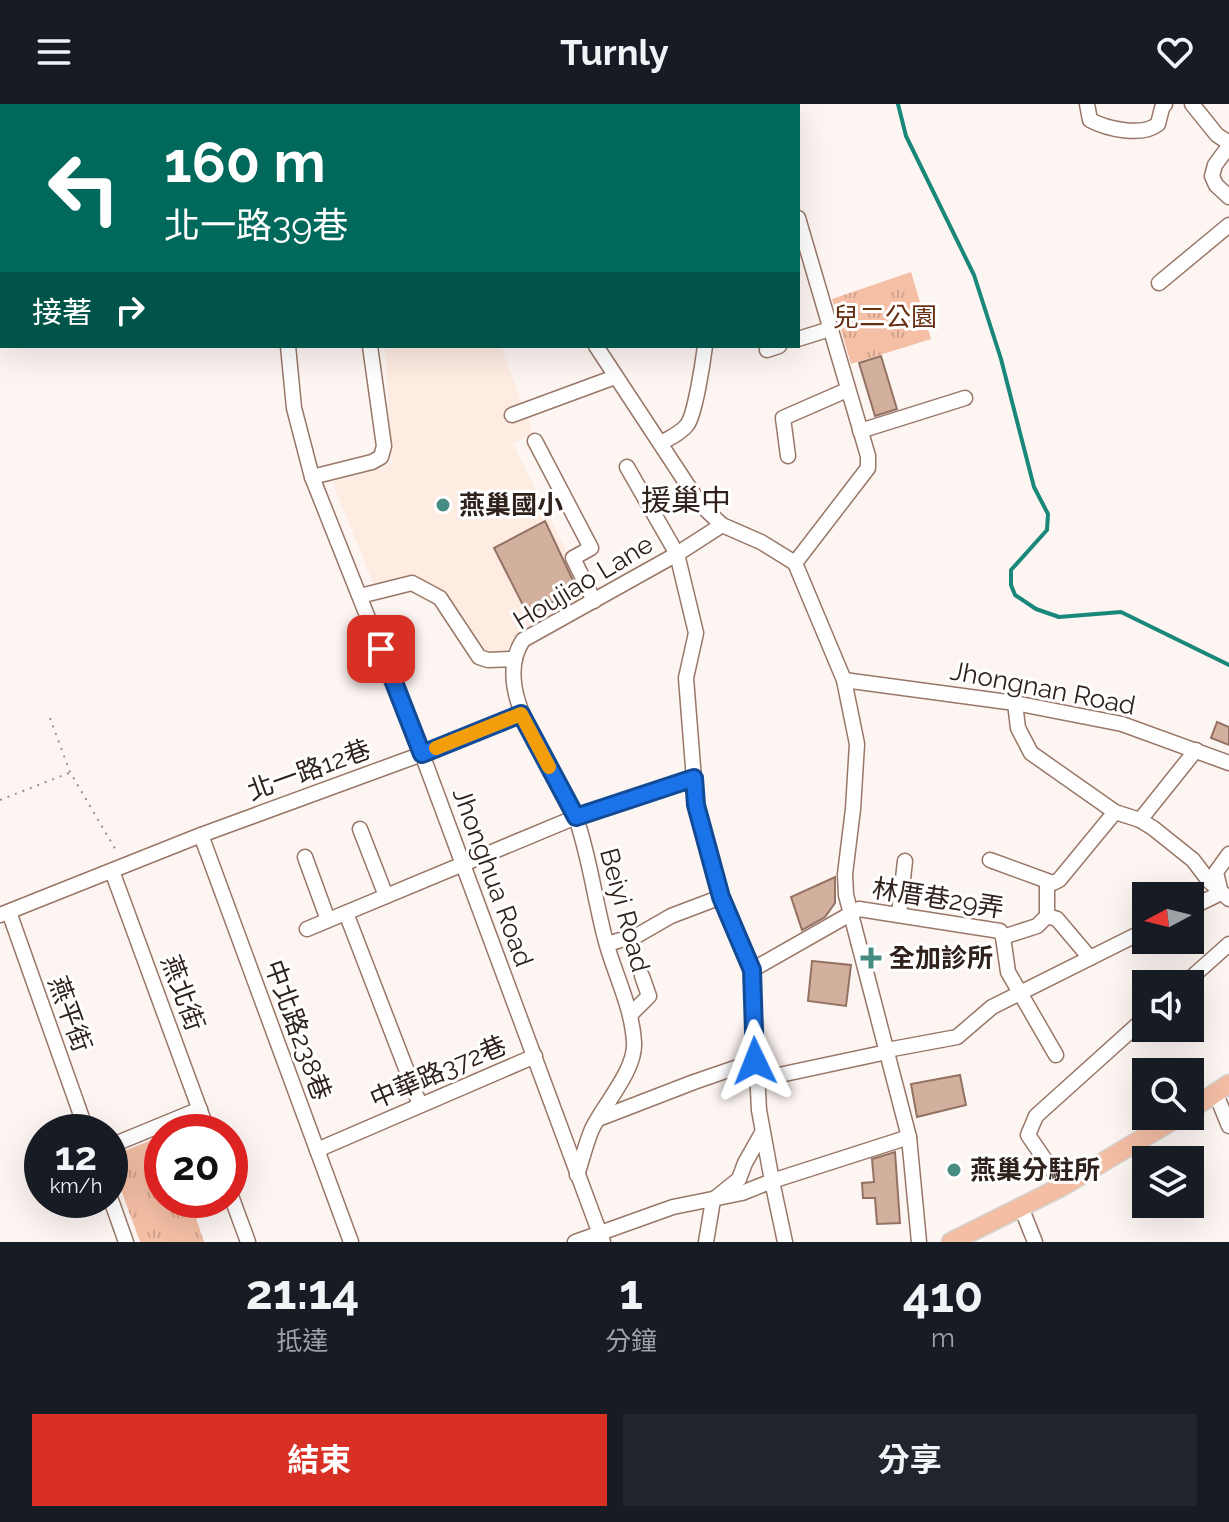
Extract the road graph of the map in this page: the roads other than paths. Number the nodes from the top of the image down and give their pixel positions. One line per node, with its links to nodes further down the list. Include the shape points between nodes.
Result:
1 (1087, 104): 2 (street, via 1090,120 1104,127 1144,130 1158,124)
2 (1165, 104)
3 (1192, 104): 4 (street)
4 (1229, 144): 5 (street, via 1212,176)
5 (1229, 197)
6 (800, 225): 9 (street)
7 (1229, 225): 8 (street)
8 (1159, 283)
9 (830, 329): 10 (street); 16 (street)
10 (800, 338)
11 (288, 348): 24 (street, Jhonghua Road, via 294,408)
12 (370, 348): 24 (street, via 384,446 381,457)
13 (597, 348): 15 (street)
14 (705, 348): 21 (street, via 692,417 684,429)
15 (615, 377): 18 (street); 21 (street)
16 (847, 390): 19 (street); 22 (street, via 783,418)
17 (965, 398): 19 (street)
18 (512, 415)
19 (860, 431): 27 (street, via 868,468)
20 (535, 441): 29 (street, via 591,548 573,558)
21 (661, 443): 25 (street, via 700,504)
22 (788, 456)
23 (627, 467): 26 (street)
24 (312, 477): 28 (street, Jhonghua Road)
25 (722, 525): 26 (street, Houjiao Lane); 27 (street)
26 (677, 554): 29 (street, Houjiao Lane); 37 (street, via 696,633 686,678)
27 (795, 563): 31 (street)
28 (360, 596): 30 (street, Houjiao Lane, via 412,583 440,598 479,657); 35 (street, Jhonghua Road)
29 (594, 601): 30 (street, Houjiao Lane, via 523,640)
30 (513, 659): 33 (street, Beiyi Road)
31 (844, 680): 32 (street, Jhongnan Road); 54 (street, via 857,744 845,874)
32 (1015, 703): 34 (street, Jhongnan Road, via 1122,724); 38 (street, via 1018,728 1031,753)
33 (521, 714): 35 (street, 北一路12巷); 39 (street, Beiyi Road)
34 (1196, 750): 36 (street, Jhongnan Road); 40 (street)
35 (422, 754): 42 (street, 北一路12巷); 47 (street, Jhonghua Road)
36 (1229, 763)
37 (694, 778): 39 (street); 52 (street, via 696,805)
38 (1115, 812): 40 (street); 49 (street, via 1059,880)
39 (576, 817): 47 (street); 63 (street, Beiyi Road)
40 (1140, 820): 51 (street, via 1193,860)
41 (360, 829): 50 (street)
42 (201, 835): 48 (street, 北一路12巷); 89 (street, 中北路238巷)
43 (1229, 854): 51 (street, via 1216,872)
44 (305, 857): 59 (street)
45 (990, 860): 49 (street, 林厝巷29弄)
46 (905, 861): 57 (street)
47 (463, 866): 50 (street); 74 (street, Jhonghua Road)
48 (119, 869): 56 (street, 北一路12巷); 80 (street, 燕北街)
49 (1047, 883): 58 (street)
50 (386, 896): 55 (street)
51 (1225, 896): 53 (street)
52 (721, 897): 63 (street); 66 (street)
53 (1204, 903)
54 (850, 912): 57 (street, 林厝巷29弄); 66 (street); 72 (street)
55 (346, 913): 59 (street); 79 (street)
56 (4, 914): 81 (street, 燕平街)
57 (899, 914): 61 (street, 林厝巷29弄, via 1000,931)
58 (1047, 916): 61 (street, 林厝巷29弄, via 1037,926); 65 (street, via 1057,919)
59 (328, 920): 60 (street)
60 (307, 929)
61 (1003, 937): 69 (street, via 1008,972)
62 (1132, 937): 65 (street)
63 (607, 944): 70 (street, Beiyi Road)
64 (1229, 944): 67 (street)
65 (1090, 958): 69 (street)
66 (752, 970): 75 (street)
67 (1200, 970)
68 (642, 976): 70 (street, via 649,996)
69 (1021, 993): 72 (street, via 992,1007 957,1037); 73 (street)
70 (630, 1015): 83 (street, Beiyi Road, via 633,1056)
71 (1132, 1030): 92 (street, via 1036,1116 1028,1135)
72 (887, 1051): 76 (street); 87 (street)
73 (1056, 1055)
74 (535, 1056): 79 (street, 中華路372巷); 90 (street, Jhonghua Road)
75 (755, 1061): 76 (street); 83 (street)
76 (756, 1080): 86 (street)
77 (1222, 1089): 78 (main road); 84 (street)
78 (1204, 1101)
79 (420, 1105): 89 (street, 中華路372巷)
80 (200, 1109): 82 (street, 燕北街); 88 (street)
81 (80, 1114)
82 (202, 1114)
83 (598, 1119): 90 (street, Beiyi Road)
84 (1229, 1126)
85 (1157, 1130): 92 (main road)
86 (762, 1133): 91 (street); 93 (street, via 739,1179)
87 (909, 1137): 91 (street); 104 (street)
88 (128, 1139)
89 (317, 1150): 100 (street, 中北路238巷)
90 (577, 1175): 97 (street, Jhonghua Road)
91 (772, 1181): 93 (street); 103 (street)
92 (1063, 1186): 94 (main road)
93 (713, 1200): 97 (street, via 673,1207); 102 (street)
94 (1021, 1207): 105 (main road); 106 (street)
95 (117, 1218): 98 (street)
96 (239, 1218): 99 (street)
97 (601, 1238): 101 (street)
98 (126, 1242)
99 (248, 1242)
100 (351, 1242)
101 (575, 1242)
102 (706, 1242)
103 (785, 1242)
104 (919, 1242)
105 (951, 1242)
106 (1035, 1242)

